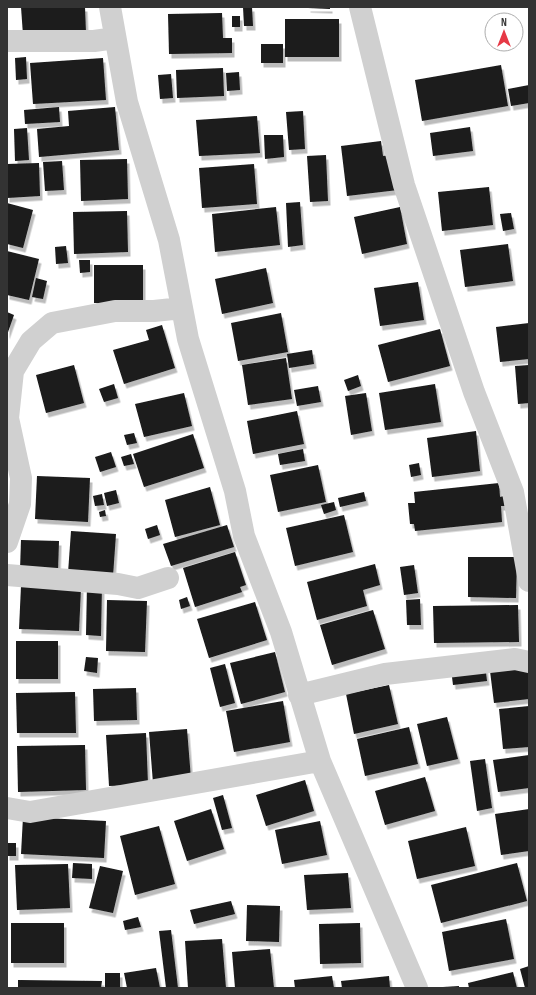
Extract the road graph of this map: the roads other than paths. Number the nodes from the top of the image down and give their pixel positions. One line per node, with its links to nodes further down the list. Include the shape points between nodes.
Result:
1 (110, 7): 3 (street)
2 (360, 7): 9 (street, via 404,185 474,392 513,492)
3 (115, 38): 4 (street, via 94,41); 5 (street, via 127,102 169,240)
4 (7, 41)
5 (182, 308): 6 (street, via 115,311 52,323 32,341 13,370 8,418 21,478 20,504); 11 (street, via 188,339 235,491 244,536 280,632)
6 (7, 542)
7 (7, 575): 8 (street, via 118,584 138,588)
8 (168, 578)
9 (529, 581)
10 (529, 662): 11 (street, via 515,659 385,674)
11 (299, 695): 12 (street)
12 (320, 761): 13 (street, via 30,812); 14 (street)
13 (7, 808)
14 (417, 988)

